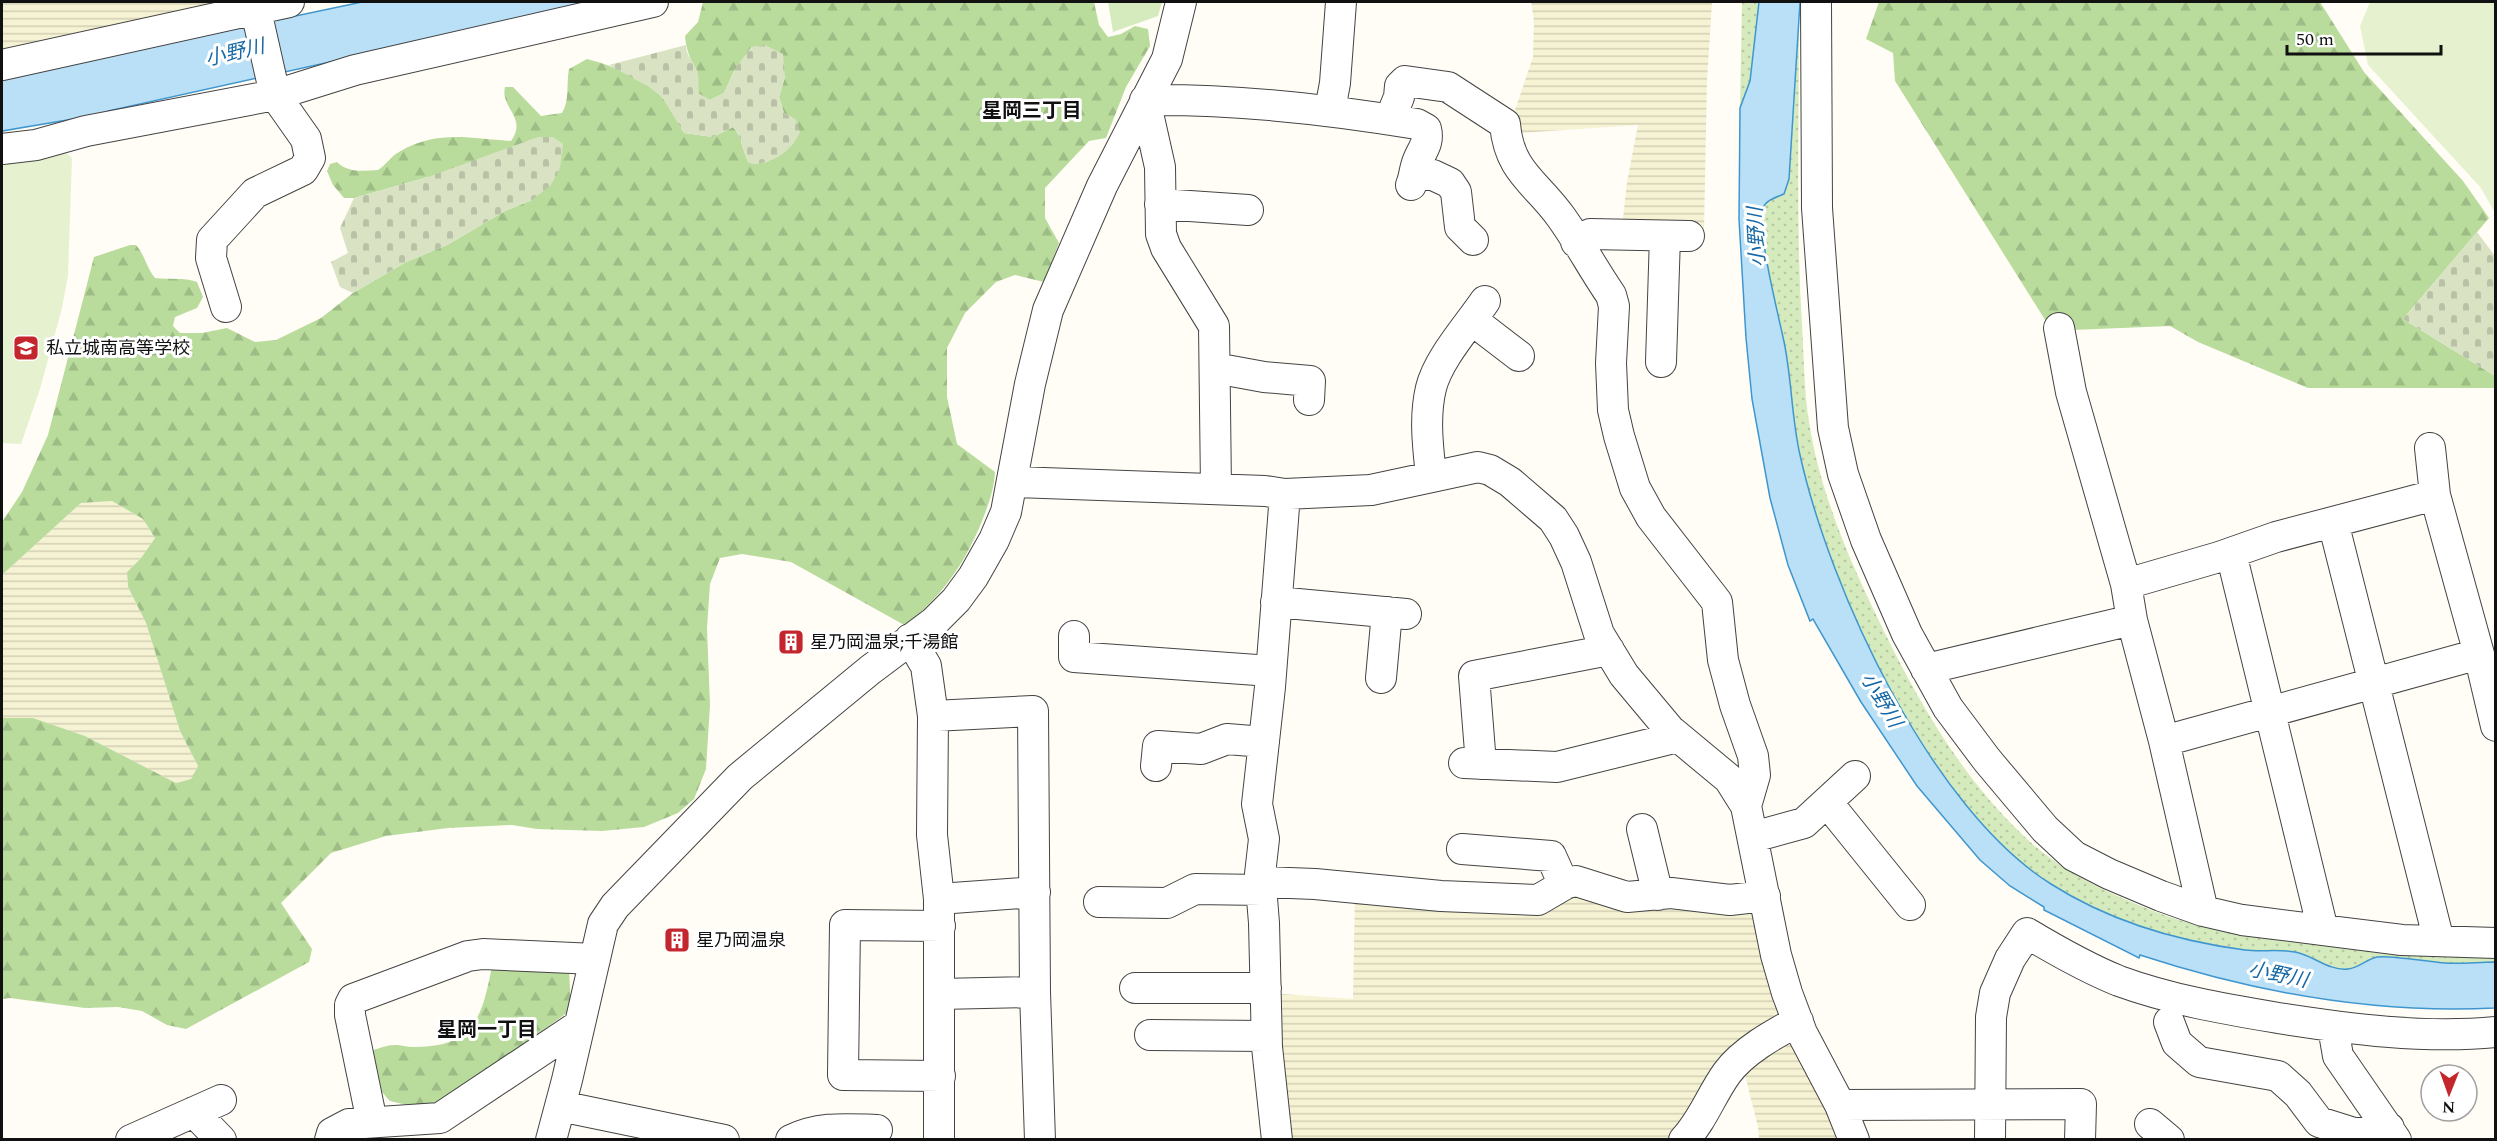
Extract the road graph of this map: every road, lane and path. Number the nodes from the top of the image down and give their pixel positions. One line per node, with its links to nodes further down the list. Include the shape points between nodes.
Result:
1 (289, 2): 6 (street)
2 (652, 2): 8 (street)
3 (1181, 2): 9 (street, via 1167,59)
4 (1341, 2): 10 (street)
5 (1816, 2): 38 (street, via 1817,208 1833,428 1854,509)
6 (257, 8): 7 (street); 8 (street)
7 (2, 65)
8 (274, 90): 12 (street, via 36,144); 17 (street, via 306,139 310,158 303,170 255,193 212,240 211,258)
9 (1145, 100): 10 (street); 13 (street, via 1160,167); 25 (street, via 1048,310)
10 (1330, 110): 11 (street)
11 (1390, 119): 15 (street, via 1416,123 1426,129 1427,145 1413,180 1433,175 1450,183 1456,192); 16 (street, via 1405,81 1448,87 1505,124 1512,158 1560,216)
12 (2, 148)
13 (1160, 204): 14 (street); 21 (street, via 1161,234 1166,248 1214,326)
14 (1248, 210)
15 (1460, 232)
16 (1576, 242): 19 (street, via 1590,234 1677,236); 51 (street, via 1611,295 1614,306 1613,410 1635,488 1651,517 1717,602 1723,660 1753,756 1755,775)
17 (226, 307)
18 (2059, 328): 31 (street, via 2071,392)
19 (1666, 349)
20 (1510, 355): 24 (street, via 1478,310 1444,360 1432,386 1422,394)
21 (1215, 368): 22 (street, via 1310,381); 26 (street)
22 (1309, 400)
23 (2430, 448): 28 (street)
24 (1431, 476): 27 (street, via 1371,490); 36 (street, via 1478,467 1490,470 1536,503 1564,536 1599,634)
25 (1013, 482): 26 (street); 35 (street, via 1006,512 973,577 934,622)
26 (1216, 489): 27 (street)
27 (1285, 494): 32 (street)
28 (2435, 495): 29 (street); 37 (street)
29 (2333, 522): 30 (street); 41 (street)
30 (2231, 553): 31 (street); 42 (street)
31 (2126, 584): 33 (street)
32 (1276, 602): 39 (street); 40 (street, via 1396,613)
33 (2132, 620): 38 (street); 46 (street)
34 (1074, 636): 39 (street, via 1074,657 1171,654)
35 (910, 639): 43 (street, via 926,666); 67 (street, via 741,777 651,867 603,924)
36 (1609, 650): 45 (street, via 1624,675); 45 (street, via 1474,676 1473,763 1557,767)
37 (2480, 654): 41 (street); 44 (street)
38 (1926, 669): 62 (street, via 1948,708 1987,760 2045,829 2074,856)
39 (1271, 671): 47 (street)
40 (1381, 678)
41 (2374, 683): 42 (street); 65 (street)
42 (2270, 712): 46 (street); 64 (street)
43 (933, 716): 56 (street, via 1033,711); 63 (street, via 932,836)
44 (2496, 726)
45 (1678, 737): 51 (street, via 1729,779)
46 (2164, 741): 62 (street)
47 (1264, 742): 48 (street, via 1227,739 1201,749 1158,746); 55 (street, via 1257,804 1264,839)
48 (1156, 766)
49 (1855, 776): 50 (street)
50 (1827, 802): 53 (street, via 1804,823); 61 (street)
51 (1746, 806): 53 (street)
52 (1641, 829): 57 (street)
53 (1753, 837): 58 (street)
54 (1564, 885): 57 (street, via 1576,881 1627,897); 59 (street, via 1538,900); 59 (street, via 1551,856 1473,850)
55 (1261, 886): 59 (street, via 1315,884); 60 (street, via 1195,889 1167,903); 69 (street)
56 (1035, 892): 63 (street); 70 (street)
57 (1658, 895): 58 (street, via 1730,900)
58 (1765, 896): 72 (street, via 1776,955)
59 (1483, 898)
60 (1099, 902)
61 (1910, 905)
62 (2203, 911): 64 (street)
63 (939, 912): 71 (street); 79 (street, via 845,925 843,1075)
64 (2323, 930): 65 (street)
65 (2439, 941): 66 (street)
66 (2496, 943)
67 (595, 959): 74 (street); 83 (street, via 468,956 353,999 350,1015)
68 (1135, 986): 69 (street)
69 (1266, 988): 78 (street)
70 (1035, 992): 71 (street); 94 (street)
71 (940, 994): 79 (street)
72 (1798, 1021): 80 (street); 96 (street, via 1767,1037 1727,1072)
73 (2169, 1022): 86 (street, via 2177,1043 2199,1062 2278,1076 2319,1122 2354,1133)
74 (578, 1026): 82 (street); 84 (street)
75 (2334, 1027): 76 (street, via 2418,1033); 81 (street, via 2166,996 2072,960 2027,933 1995,993); 86 (street, via 2338,1056)
76 (2496, 1032)
77 (1150, 1035): 78 (street)
78 (1266, 1036): 95 (street)
79 (940, 1077): 93 (street)
80 (1840, 1104): 81 (street); 97 (street)
81 (1990, 1104): 98 (street); 99 (street, via 2080,1104)
82 (560, 1106): 90 (street); 91 (street)
83 (372, 1122): 84 (street); 89 (street, via 349,1124 332,1133)
84 (439, 1129)
85 (877, 1130): 92 (street, via 826,1128)
86 (2392, 1134)
87 (131, 1140): 88 (street, via 207,1106)
88 (220, 1140)
89 (330, 1140)
90 (551, 1140)
91 (724, 1140)
92 (791, 1140)
93 (939, 1140)
94 (1040, 1140)
95 (1277, 1140)
96 (1684, 1140)
97 (1854, 1140)
98 (1990, 1140)
99 (2080, 1140)

